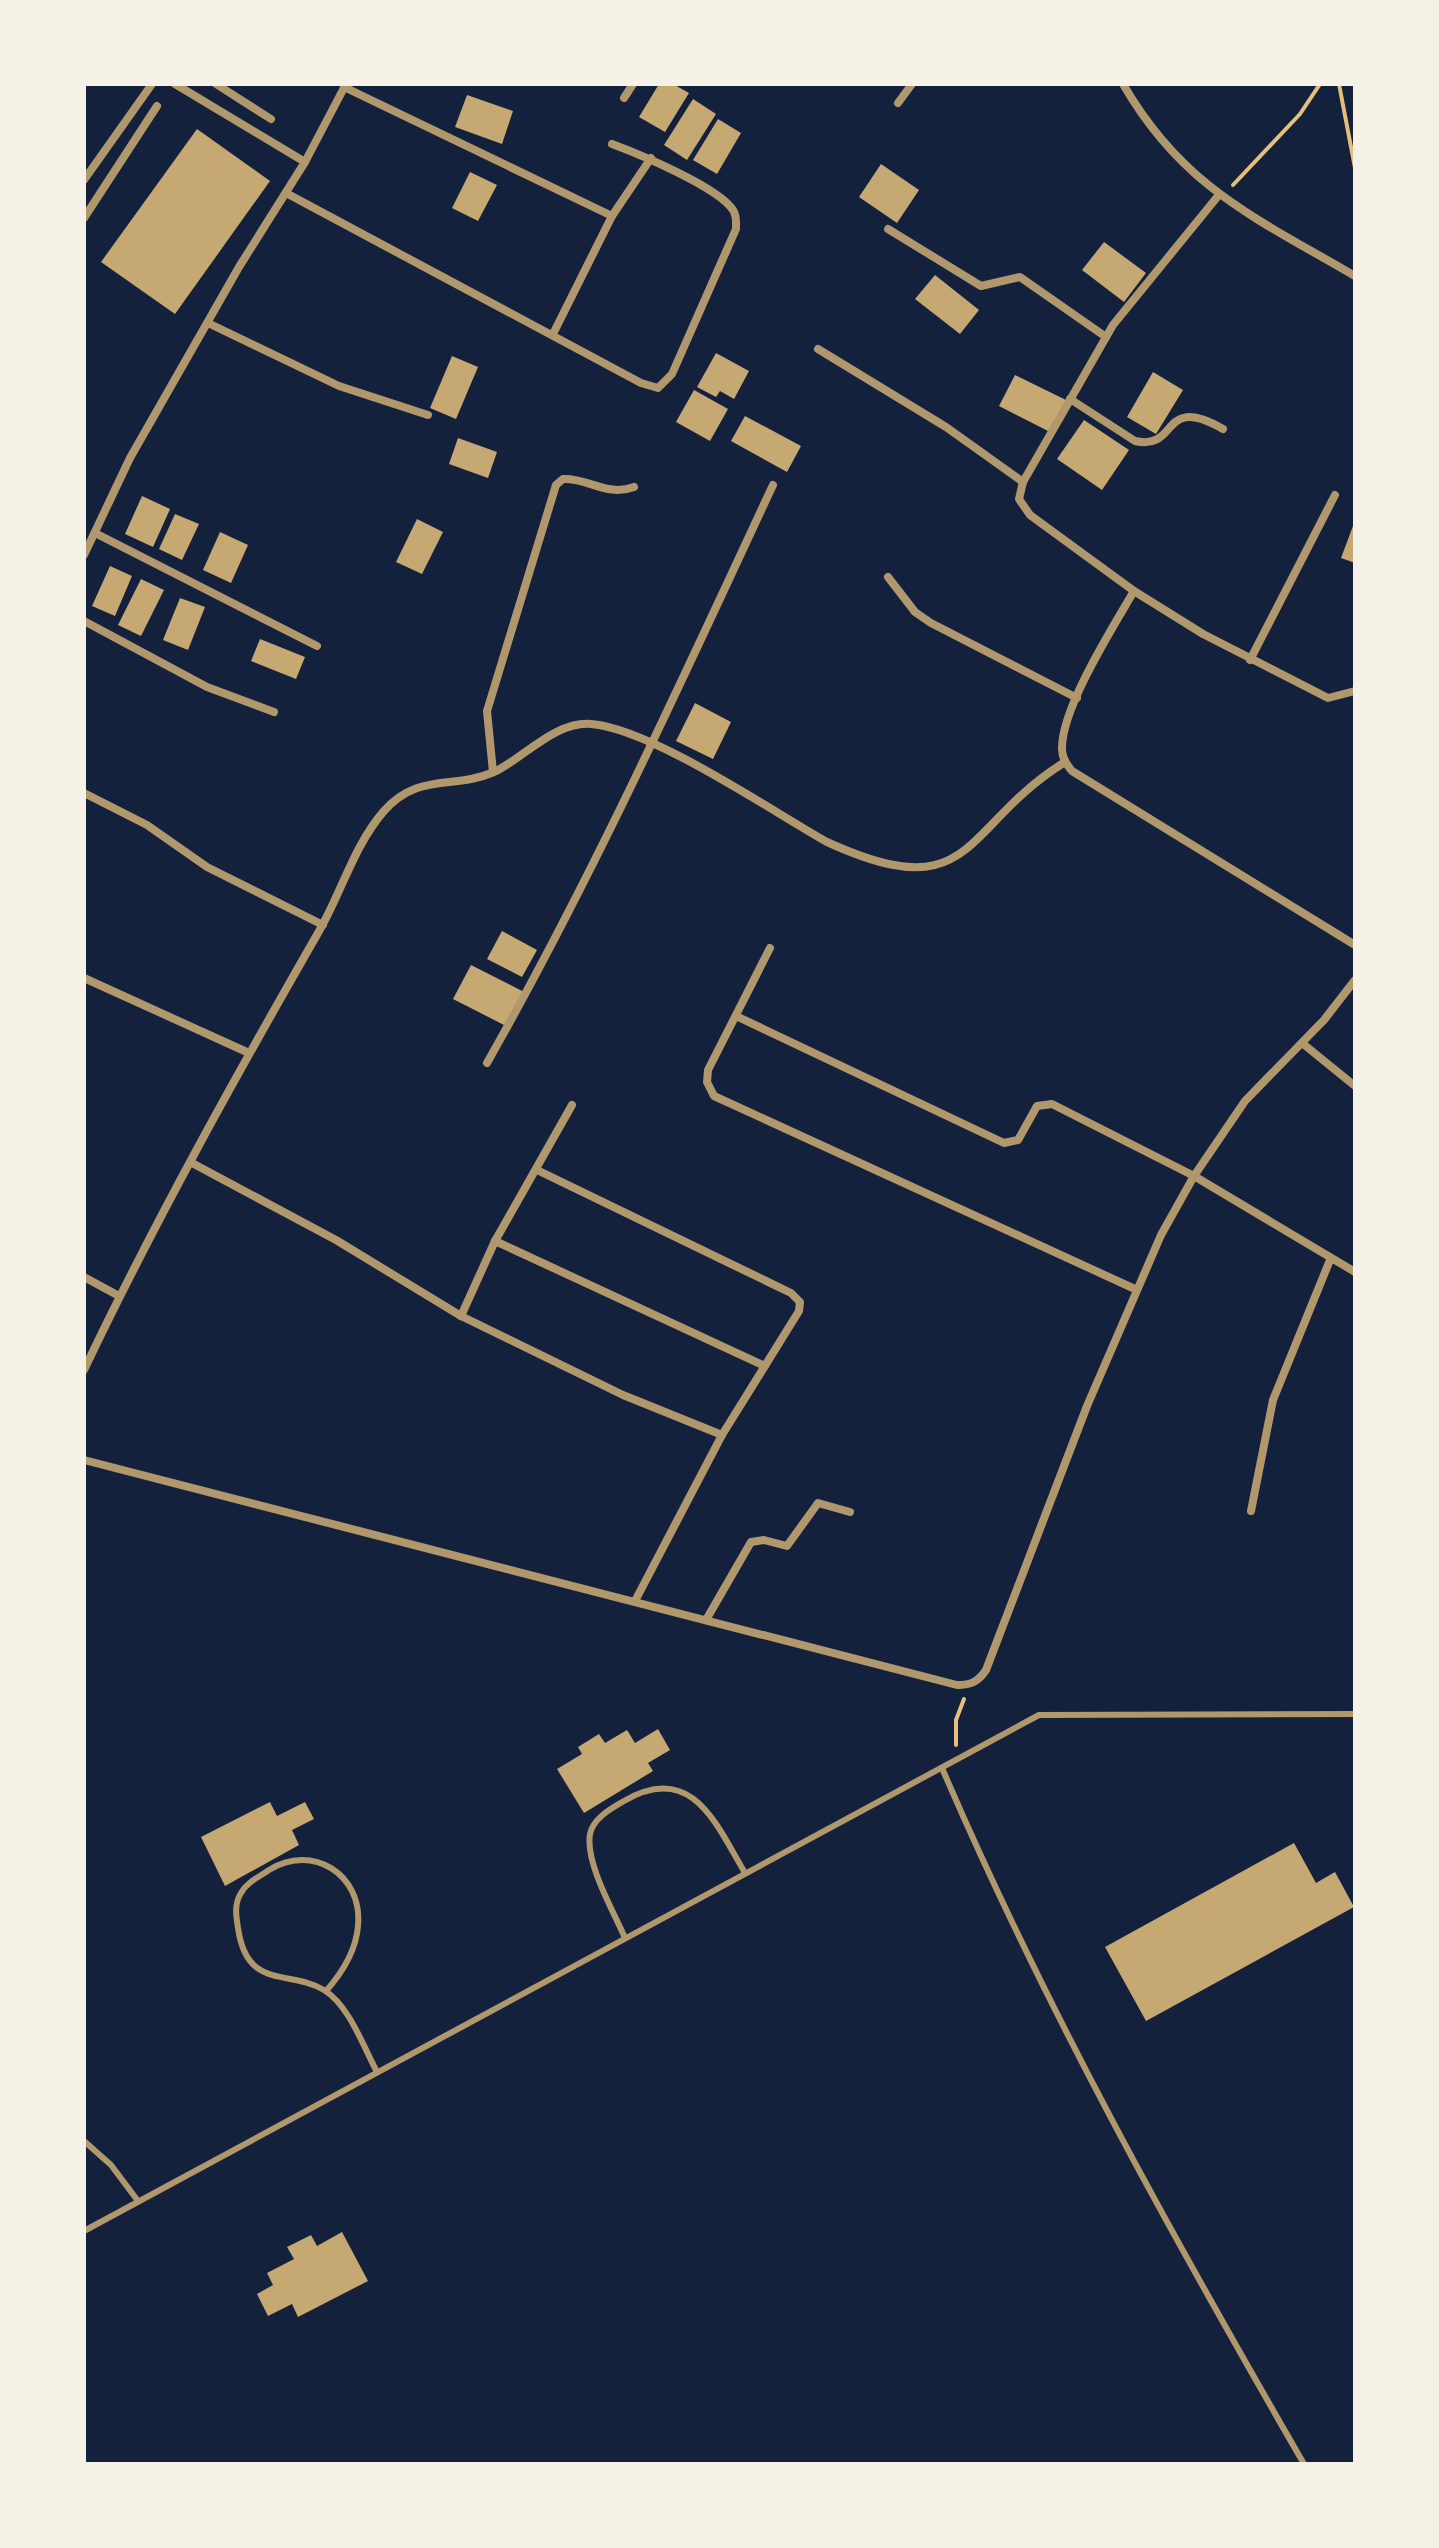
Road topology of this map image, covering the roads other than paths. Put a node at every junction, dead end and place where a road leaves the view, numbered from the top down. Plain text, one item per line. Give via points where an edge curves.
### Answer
1 (152, 84) edge
2 (175, 84) edge
3 (216, 84) edge
4 (633, 84) edge
5 (912, 84) edge
6 (1123, 84) edge
7 (345, 85) edge
8 (624, 98) dead end
9 (898, 103) dead end
10 (157, 106) dead end
11 (271, 119) dead end
12 (612, 144) dead end
13 (651, 158) junction
14 (305, 162) junction
15 (84, 180) edge
16 (286, 193) junction
17 (1218, 196) junction
18 (612, 216) junction
19 (84, 218) edge
20 (888, 229) dead end
21 (1355, 276) edge
22 (208, 323) junction
23 (553, 334) junction
24 (1106, 337) junction
25 (818, 349) dead end
26 (1070, 399) junction
27 (428, 415) dead end
28 (1223, 429) dead end
29 (1023, 482) junction
30 (773, 485) dead end
31 (634, 487) dead end
32 (1335, 495) dead end
33 (95, 533) junction
34 (84, 555) edge
35 (888, 577) dead end
36 (1134, 591) junction
37 (84, 621) edge
38 (317, 646) dead end
39 (1250, 660) junction
40 (1355, 691) edge
41 (1077, 698) junction
42 (274, 712) dead end
43 (653, 743) junction
44 (1065, 762) junction
45 (493, 772) junction
46 (84, 793) edge
47 (323, 925) junction
48 (1355, 945) edge
49 (770, 948) dead end
50 (84, 978) edge
51 (1355, 980) edge
52 (736, 1016) junction
53 (1302, 1043) junction
54 (249, 1053) junction
55 (487, 1063) dead end
56 (1355, 1086) edge
57 (572, 1105) dead end
58 (192, 1163) junction
59 (537, 1170) junction
60 (1194, 1176) junction
61 (495, 1241) junction
62 (1330, 1260) junction
63 (1355, 1272) edge
64 (84, 1277) edge
65 (1135, 1289) junction
66 (119, 1296) junction
67 (461, 1316) junction
68 (765, 1366) junction
69 (84, 1370) edge
70 (722, 1435) junction
71 (84, 1460) edge
72 (1251, 1511) dead end
73 (850, 1512) dead end
74 (635, 1601) junction
75 (706, 1620) junction
76 (1355, 1714) edge
77 (942, 1768) junction
78 (745, 1873) junction
79 (625, 1938) junction
80 (326, 1991) junction
81 (377, 2072) junction
82 (84, 2141) edge
83 (138, 2201) junction
84 (84, 2231) edge
85 (1304, 2464) edge

1 - 15 street
2 - 14 street
3 - 11 street
4 - 8 street
5 - 9 street
6 - 17 street via 1170,153
7 - 14 street
7 - 18 street
10 - 19 street
12 - 13 street
13 - 18 street
13 - 23 street via 726,203 736,218 736,229 672,374 658,388 649,387
14 - 16 street
16 - 22 street
16 - 23 street
17 - 21 street
17 - 24 street
18 - 23 street
20 - 24 street via 981,286 1020,277
22 - 27 street via 339,386
22 - 33 street via 123,469
24 - 26 street
25 - 29 street via 946,427
26 - 28 street via 1144,443 1191,414
26 - 29 street
29 - 36 street via 1019,499 1030,515
30 - 43 street
31 - 45 street via 612,492 572,479 556,485 487,711
32 - 39 street
33 - 34 street
33 - 38 street
35 - 41 street via 915,612 931,623
36 - 39 street
36 - 41 street
37 - 42 street via 207,687
39 - 40 street via 1328,698
41 - 44 street via 1063,736
43 - 44 street via 827,842 857,856 908,868 963,855 1023,791
43 - 45 street via 578,724
43 - 55 street via 544,962
44 - 48 street
45 - 47 street via 425,784 395,800 369,832
46 - 47 street via 147,825 207,867
47 - 54 street
49 - 52 street
50 - 54 street
51 - 53 street
52 - 60 street via 1004,1143 1018,1140 1037,1106 1044,1103
52 - 65 street via 708,1070 709,1088 723,1101
53 - 56 street
53 - 60 street via 1245,1101
54 - 58 street
57 - 59 street
58 - 66 street
58 - 67 street via 336,1240
59 - 61 street
59 - 68 street via 796,1297 799,1311
60 - 62 street
60 - 65 street
61 - 67 street
61 - 68 street
62 - 63 street
62 - 72 street via 1273,1400
64 - 66 street
65 - 75 street via 980,1680 969,1685
66 - 69 street
67 - 70 street via 623,1395
68 - 70 street
70 - 74 street
71 - 74 street
73 - 75 street via 818,1503 787,1546 751,1542
74 - 75 street
76 - 77 lane via 1039,1715
77 - 78 lane
77 - 85 lane via 1000,1903 1154,2203
78 - 79 lane
78 - 79 lane via 696,1799 668,1787 626,1800 595,1822 590,1833 593,1860
79 - 81 lane
80 - 80 lane via 266,1972 240,1945 237,1900 249,1883 283,1861 326,1863 346,1881 353,1896 358,1928 338,1977
80 - 81 lane
81 - 83 lane
82 - 83 lane via 111,2165
83 - 84 lane

